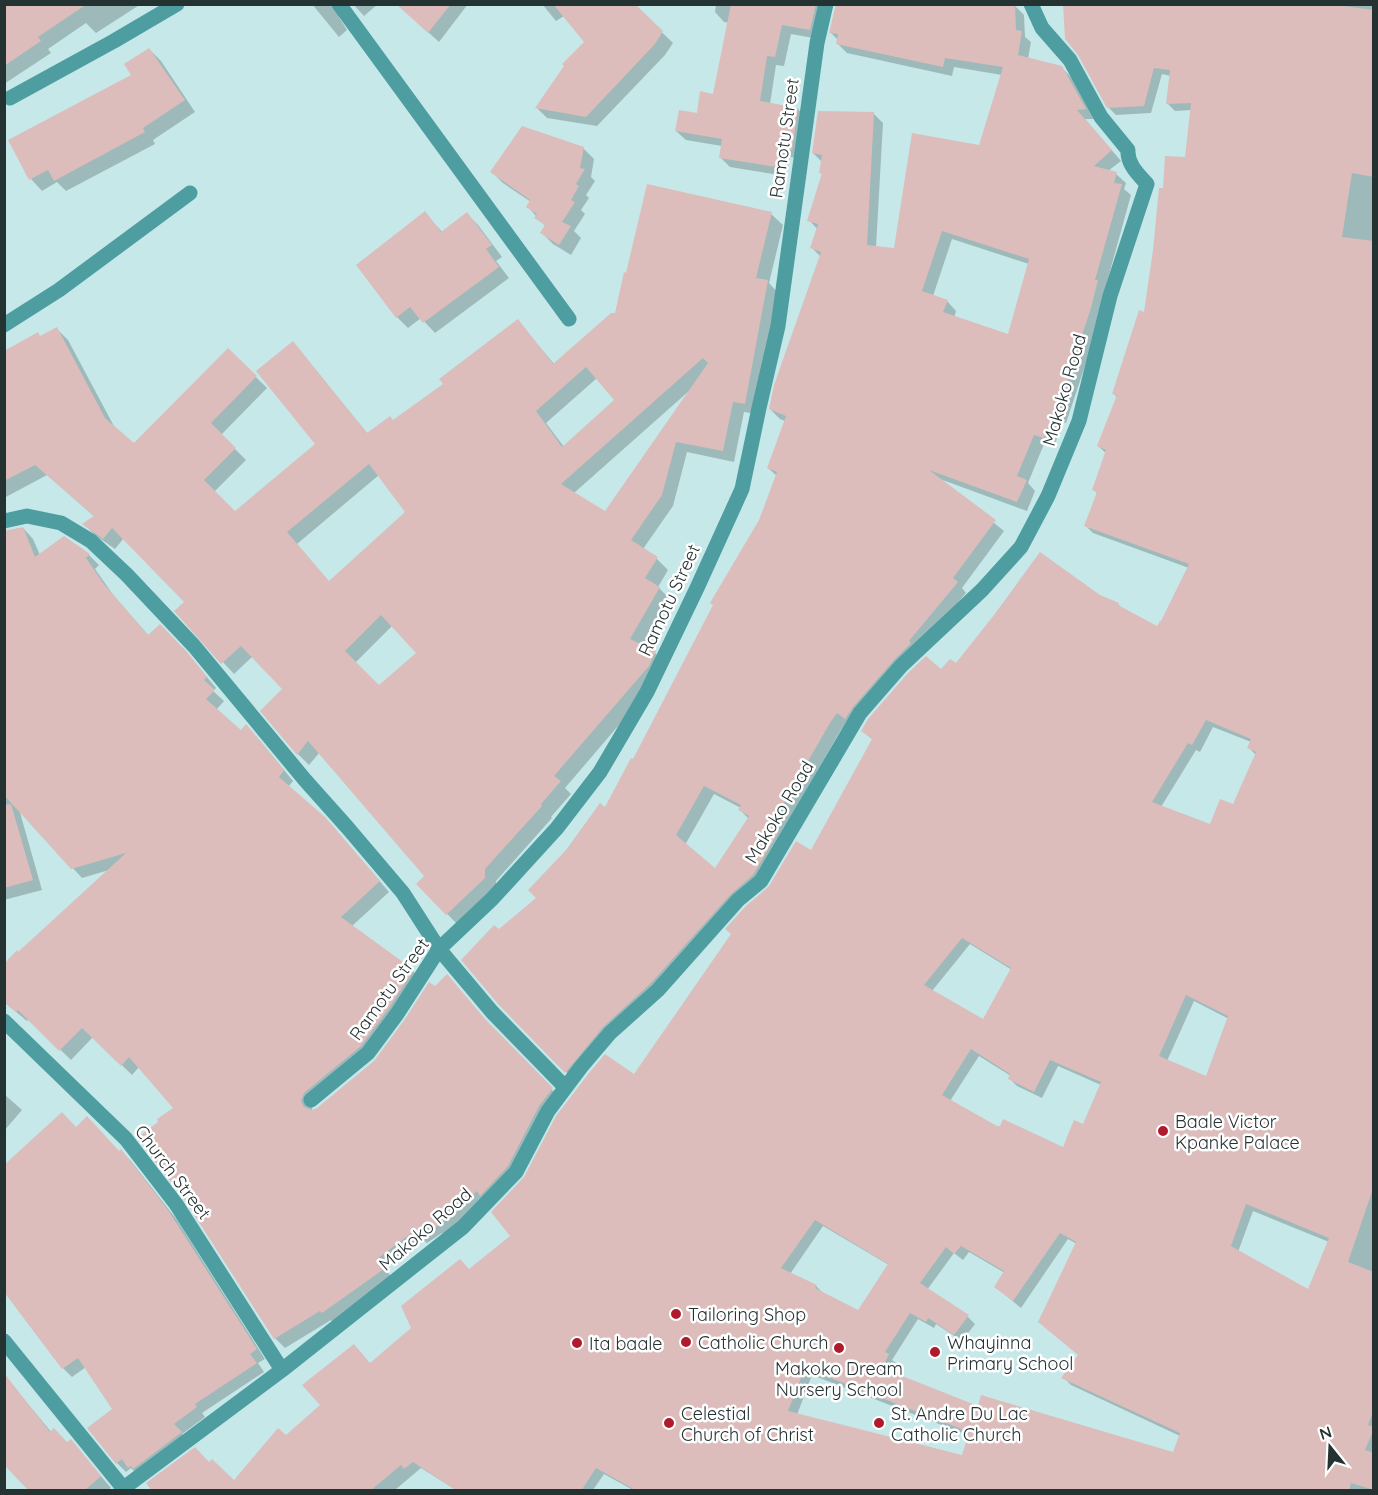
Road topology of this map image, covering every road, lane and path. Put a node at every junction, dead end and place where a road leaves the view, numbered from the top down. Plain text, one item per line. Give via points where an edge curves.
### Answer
1 (177, 4) edge
2 (339, 4) edge
3 (826, 4) edge
4 (1031, 4) edge
5 (9, 98) dead end
6 (190, 193) dead end
7 (569, 319) dead end
8 (4, 325) edge
9 (4, 521) edge
10 (439, 949) junction
11 (4, 1021) edge
12 (565, 1087) junction
13 (311, 1100) dead end
14 (4, 1341) edge
15 (282, 1370) junction
16 (123, 1490) edge

1 - 5 street
2 - 7 street
3 - 10 street, Ramotu Street via 817,43 778,326 742,489 647,692 600,772 557,828 492,900
4 - 12 street, Makoko Road via 1042,28 1070,60 1088,97 1128,150 1134,170 1147,184 1110,296 1079,421 1065,457 1022,546 982,590 901,666 860,713 761,881 738,900 658,990 610,1033
6 - 8 street via 59,290
9 - 10 street via 27,516 61,523 91,541 127,575 194,646 368,852 402,893
10 - 12 street via 492,1012
10 - 13 street, Ramotu Street via 368,1053
11 - 15 street, Church Street via 126,1139 176,1204
12 - 15 street, Makoko Road via 516,1172 463,1227
14 - 16 street
15 - 16 street, Makoko Road

